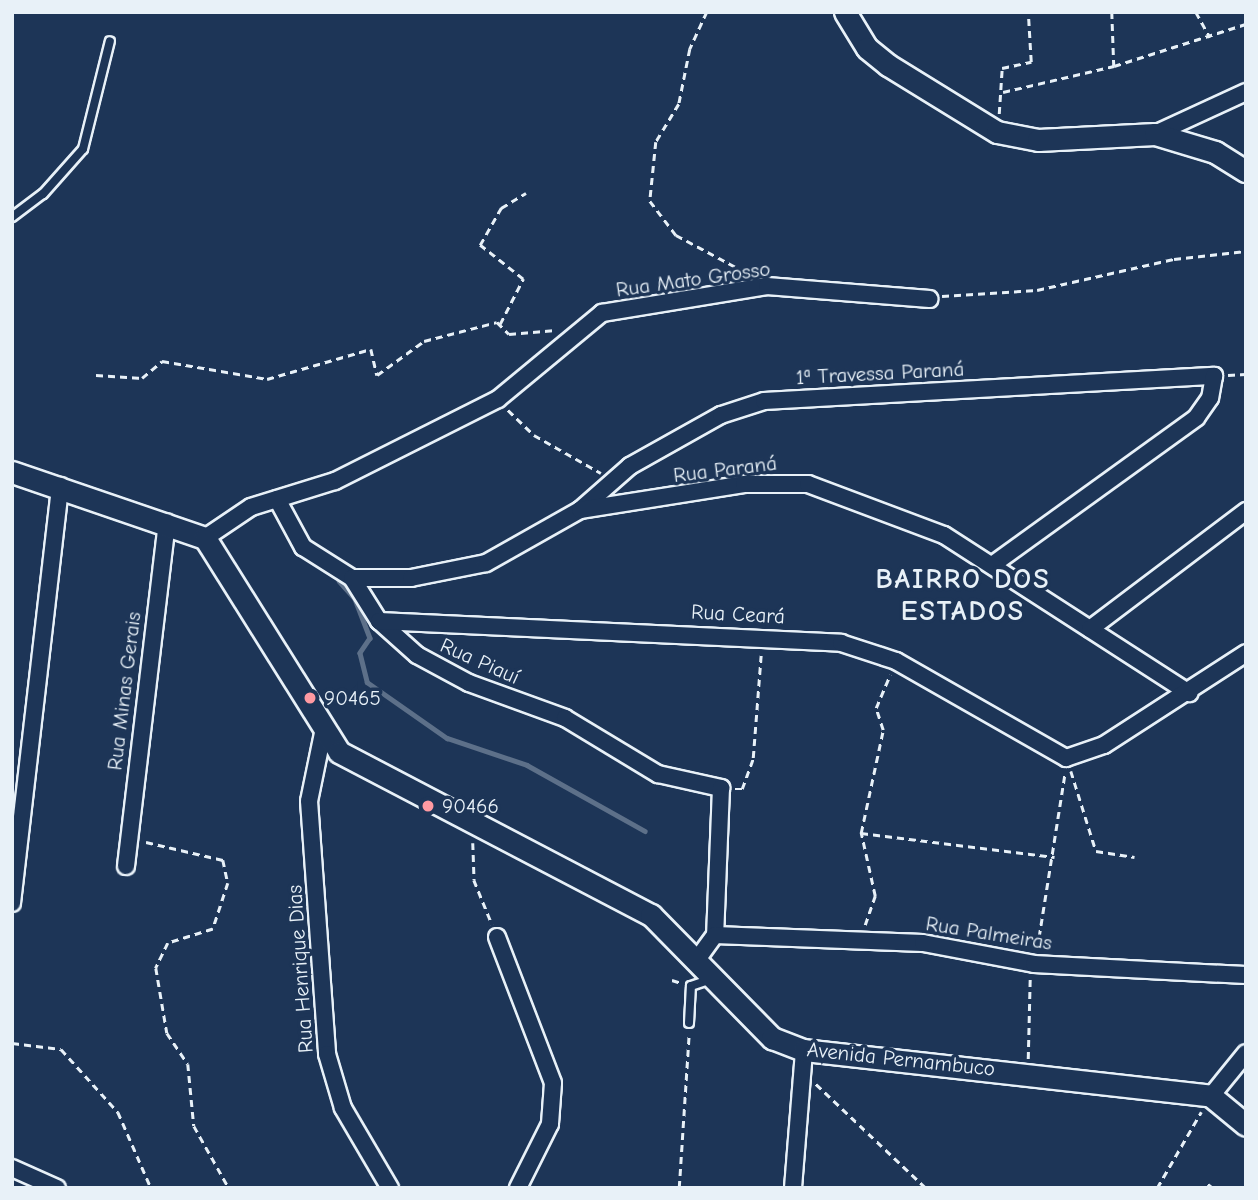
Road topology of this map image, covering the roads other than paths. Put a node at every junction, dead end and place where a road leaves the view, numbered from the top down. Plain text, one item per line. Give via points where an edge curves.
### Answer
1 (845, 12) edge
2 (110, 41) dead end
3 (1246, 92) edge
4 (1155, 134) junction
5 (1246, 171) edge
6 (12, 217) edge
7 (929, 299) road end
8 (12, 472) edge
9 (60, 486) junction
10 (277, 499) junction
11 (580, 510) junction
12 (1246, 510) edge
13 (167, 522) junction
14 (205, 538) junction
15 (995, 563) junction
16 (352, 578) junction
17 (379, 621) junction
18 (1090, 629) junction
19 (1246, 653) edge
20 (1189, 693) junction
21 (323, 733) junction
22 (126, 866) dead end
23 (12, 903) edge
24 (715, 935) junction
25 (497, 937) road end
26 (696, 961) junction
27 (1246, 975) edge
28 (710, 979) junction
29 (689, 1023) road end
30 (1246, 1053) edge
31 (803, 1060) junction
32 (1211, 1096) junction
33 (1246, 1125) edge
34 (12, 1168) edge
35 (57, 1188) edge
36 (390, 1188) edge
37 (518, 1188) edge
38 (793, 1188) edge

1 - 4 street via 867,48 888,65 997,132 1048,140
2 - 6 lane via 83,149 66,173
3 - 4 street
4 - 5 street via 1197,144
7 - 10 street, Rua Mato Grosso via 767,286 617,309 576,329 498,399 359,470
8 - 9 street
9 - 13 street
9 - 23 street
10 - 14 street, Rua Mato Grosso via 251,507
10 - 16 street, Rua Piauí via 303,547
11 - 15 street, Rua Paraná via 744,484 808,484 933,530
11 - 15 street, 1ª Travessa Paraná via 609,479 721,415 764,401 1214,376 1210,398 1196,418
11 - 16 street, Rua Paraná via 486,562 411,578
12 - 18 street
13 - 14 street
13 - 22 street, Rua Minas Gerais
14 - 21 street, Avenida Pernambuco
15 - 18 street, Rua Paraná
16 - 17 street, Rua Piauí
17 - 20 street, Rua Ceará via 763,635 841,643 896,661 1066,758 1089,753
17 - 24 street, Rua Piauí via 417,655 469,683 565,718 658,775 721,788
18 - 20 street, Rua Paraná
19 - 20 street
21 - 26 street, Avenida Pernambuco via 362,768 629,901
21 - 36 street, Rua Henrique Dias via 309,801 327,1054 343,1108
24 - 26 street
24 - 27 street, Rua Palmeiras via 956,947 1034,964
25 - 37 street via 553,1083 550,1124
26 - 28 street, Avenida Pernambuco
28 - 29 lane via 691,986
28 - 31 street, Avenida Pernambuco via 754,1025
30 - 32 street
31 - 32 street, Avenida Pernambuco via 1027,1073
31 - 38 street
32 - 33 street
34 - 35 street

